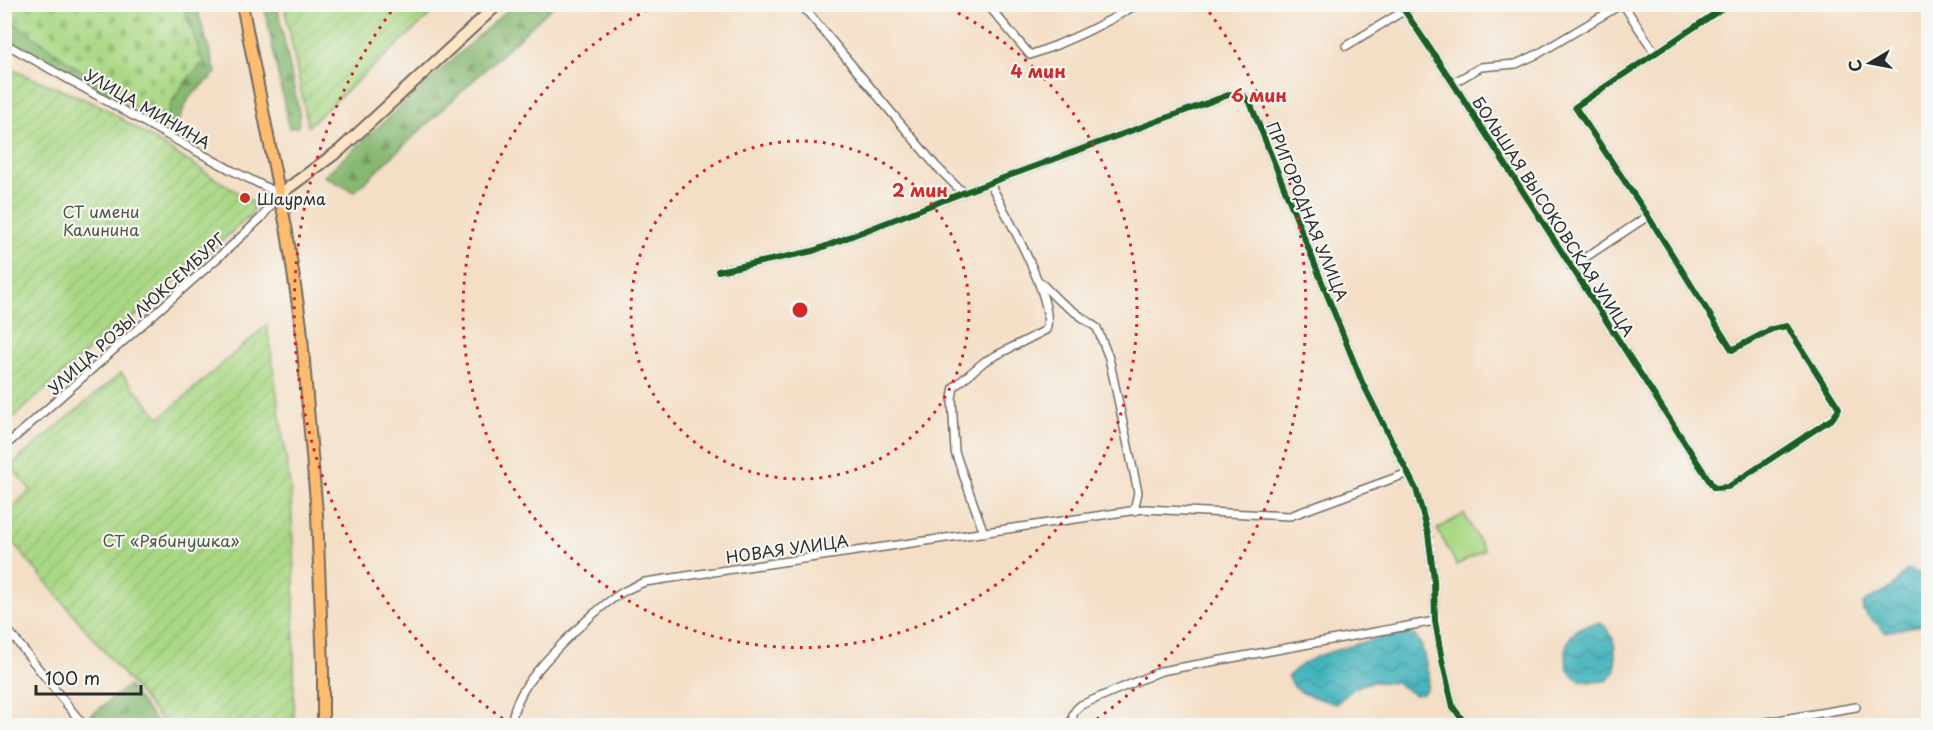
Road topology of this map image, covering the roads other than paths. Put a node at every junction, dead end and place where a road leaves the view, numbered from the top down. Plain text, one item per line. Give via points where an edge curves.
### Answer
1 (242, 4) edge
2 (498, 4) edge
3 (801, 4) edge
4 (987, 4) edge
5 (1138, 4) edge
6 (1415, 4) edge
7 (1623, 4) edge
8 (1729, 4) edge
9 (1402, 8) edge
10 (4, 43) edge
11 (1346, 46) dead end
12 (1654, 53) junction
13 (1453, 83) junction
14 (990, 183) junction
15 (965, 192) junction
16 (280, 194) junction
17 (1648, 216) junction
18 (1571, 267) junction
19 (718, 272) dead end
20 (1037, 279) junction
21 (4, 447) edge
22 (1408, 473) junction
23 (1134, 511) junction
24 (984, 532) junction
25 (1435, 621) junction
26 (4, 625) edge
27 (1856, 708) dead end
28 (84, 726) edge
29 (323, 726) edge
30 (511, 726) edge
31 (1074, 726) edge
32 (1467, 726) edge
33 (1742, 726) edge

1 - 16 main road
2 - 16 street via 340,150
3 - 15 street via 936,166
4 - 5 street via 1030,55 1106,24
6 - 9 street
7 - 12 street
7 - 13 street via 1538,54 1516,64 1480,67
8 - 12 street
9 - 11 street
9 - 13 street, БОЛЬШАЯ ВЫСОКОВСКАЯ УЛИЦА
10 - 16 street, УЛИЦА МИНИНА via 174,140
12 - 17 street via 1575,107
13 - 18 street, БОЛЬШАЯ ВЫСОКОВСКАЯ УЛИЦА
14 - 15 street, ПРИГОРОДНАЯ УЛИЦА
14 - 20 street
14 - 22 street, ПРИГОРОДНАЯ УЛИЦА via 1231,94 1244,96 1251,105 1362,382
15 - 19 street, ПРИГОРОДНАЯ УЛИЦА via 813,251
16 - 21 street, УЛИЦА РОЗЫ ЛЮКСЕМБУРГ via 229,248
16 - 29 main road via 301,326 314,474
17 - 18 street
17 - 18 street, БОЛЬШАЯ ВЫСОКОВСКАЯ УЛИЦА via 1732,350 1772,329 1787,326 1839,408 1833,418 1728,487 1714,488
20 - 23 street via 1097,328 1109,358 1137,492
20 - 24 street via 1048,322 1046,330 985,361 954,387 955,452
22 - 23 street, НОВАЯ УЛИЦА via 1290,516
22 - 25 street, ПРИГОРОДНАЯ УЛИЦА via 1428,533
23 - 24 street, НОВАЯ УЛИЦА
24 - 30 street, НОВАЯ УЛИЦА via 645,582 607,603 553,655 525,688 512,713
25 - 31 street via 1161,671 1081,705 1072,718
25 - 32 street, ПРИГОРОДНАЯ УЛИЦА via 1453,707
26 - 28 street
27 - 33 street

